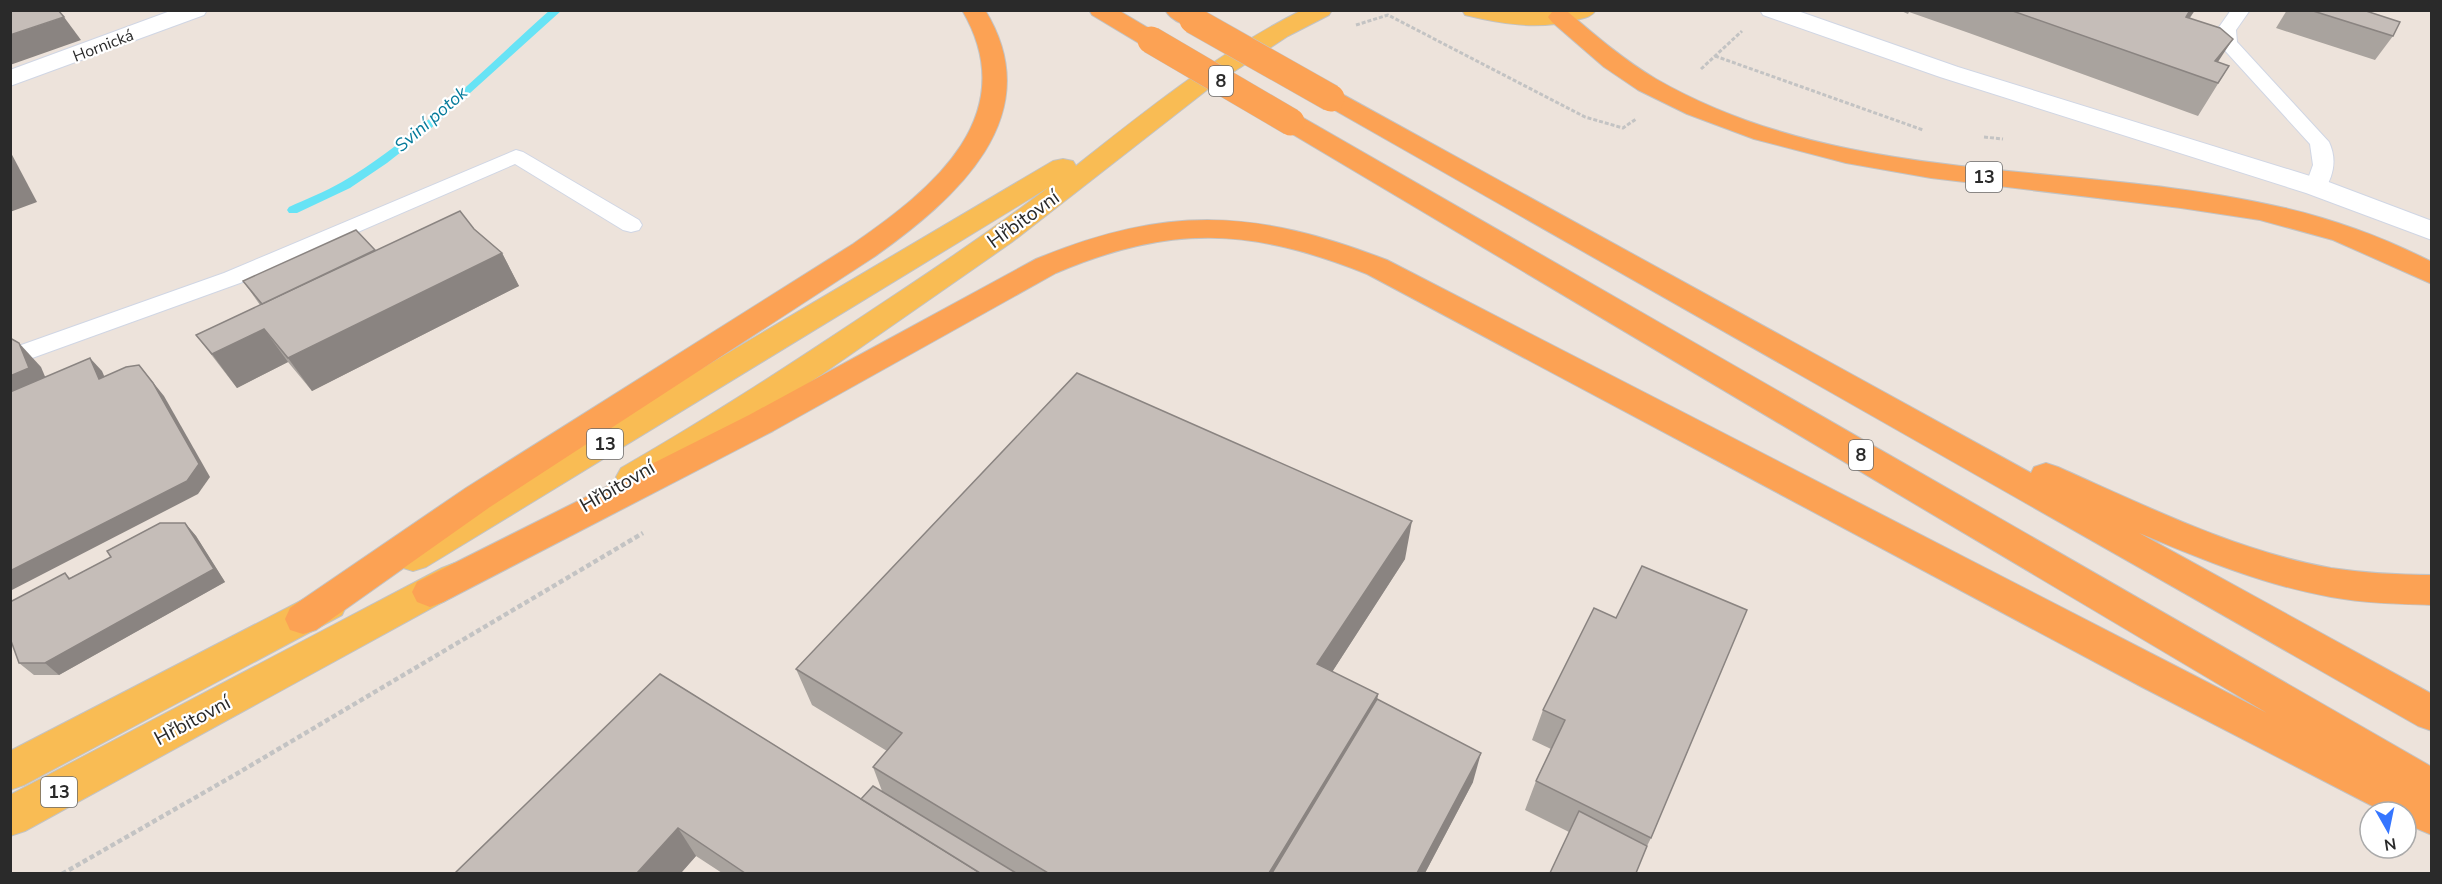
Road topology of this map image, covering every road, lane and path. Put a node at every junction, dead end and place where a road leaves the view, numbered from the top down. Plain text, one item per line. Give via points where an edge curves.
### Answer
1 (196, 10) edge
2 (973, 10) edge
3 (1100, 10) edge
4 (1321, 10) edge
5 (1473, 10) edge
6 (1771, 10) edge
7 (2241, 10) edge
8 (1572, 14) edge
9 (1184, 15) edge
10 (1715, 56) dead end
11 (10, 79) edge
12 (1186, 94) junction
13 (1926, 131) dead end
14 (2316, 188) junction
15 (631, 225) dead end
16 (2432, 231) edge
17 (2432, 274) edge
18 (10, 358) edge
19 (1833, 379) junction
20 (2432, 590) edge
21 (430, 592) junction
22 (303, 619) junction
23 (2432, 714) edge
24 (10, 772) edge
25 (238, 773) dead end
26 (2432, 789) edge
27 (2432, 816) edge
28 (10, 817) edge
29 (62, 873) edge

1 - 11 street, Hornická
2 - 22 highway, 13 via 993,47 993,107 982,134 933,195 891,231 817,281 475,500
3 - 26 highway, 8, bridge
4 - 12 main road, Hřbitovní / 13 via 1235,58
5 - 8 main road, 13 via 1511,18
6 - 14 street via 1948,72
7 - 14 lane via 2225,30 2228,44 2319,142 2325,164
8 - 17 highway, 13 via 1604,56 1634,76 1730,122 1794,143 1920,169 2165,197 2267,214 2356,239
9 - 19 highway, 8, bridge
10 - 13 path
12 - 21 main road, Hřbitovní / 13 via 1019,224 796,376 641,473
12 - 22 main road, Hřbitovní / 13 via 588,454
14 - 16 street
15 - 18 lane via 516,156 232,278
19 - 20 highway via 2203,545 2309,577
19 - 23 highway, 8
21 - 27 highway via 761,423 1077,251 1150,232 1215,228 1256,231 1310,241 1377,267
21 - 28 main road, Hřbitovní / 13
22 - 24 main road, Hřbitovní / 13
25 - 29 path

